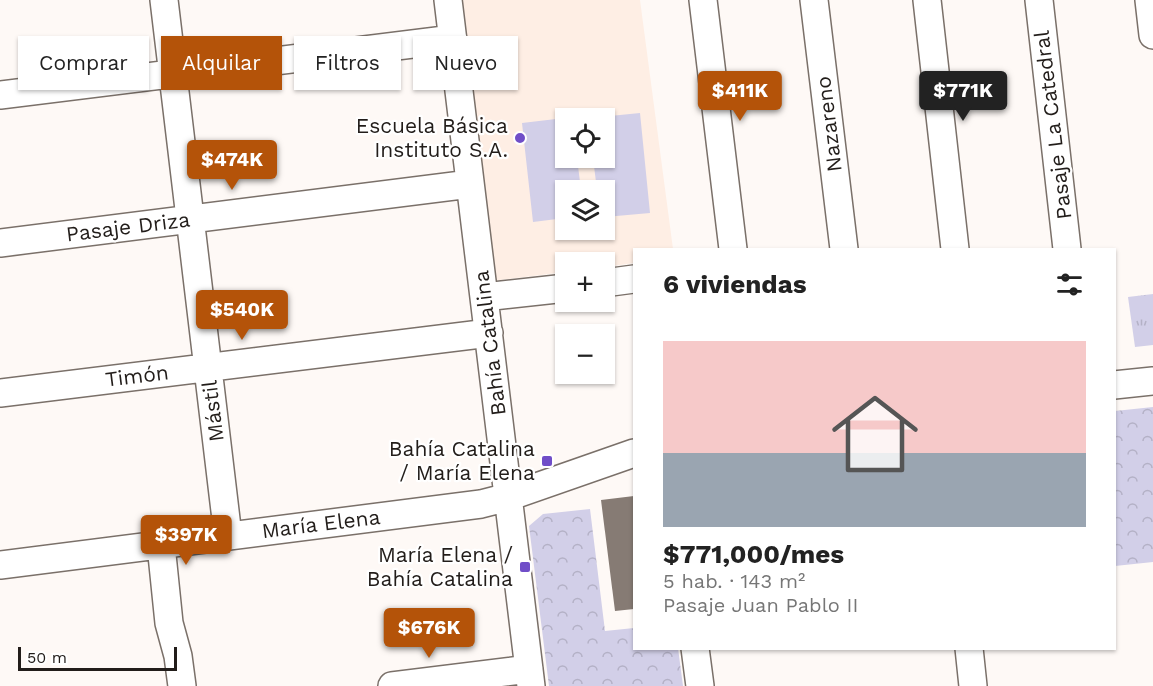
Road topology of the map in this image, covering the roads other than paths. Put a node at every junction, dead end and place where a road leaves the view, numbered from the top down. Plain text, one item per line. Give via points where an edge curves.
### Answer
1 (164, 0) edge
2 (448, 0) edge
3 (703, 0) edge
4 (814, 0) edge
5 (927, 0) edge
6 (1039, 0) edge
7 (1149, 0) edge
8 (1153, 35) edge
9 (168, 36) edge
10 (453, 36) edge
11 (413, 44) edge
12 (282, 60) edge
13 (161, 75) edge
14 (174, 90) edge
15 (459, 90) edge
16 (0, 95) edge
17 (470, 184) junction
18 (190, 219) junction
19 (0, 243) edge
20 (733, 248) edge
21 (844, 248) edge
22 (955, 248) edge
23 (1067, 248) edge
24 (633, 279) edge
25 (615, 282) edge
26 (555, 289) edge
27 (484, 297) junction
28 (489, 333) junction
29 (208, 368) junction
30 (1153, 381) edge
31 (1116, 385) edge
32 (0, 393) edge
33 (633, 453) edge
34 (508, 497) junction
35 (228, 536) junction
36 (161, 545) junction
37 (0, 565) edge
38 (695, 650) edge
39 (969, 650) edge
40 (530, 678) edge
41 (182, 686) edge
42 (392, 686) edge
43 (700, 686) edge
44 (973, 686) edge

1 - 9 street, Mástil
2 - 10 street, Bahía Catalina
3 - 20 street
4 - 21 street, Nazareno
5 - 22 street
6 - 23 street, Pasaje La Catedral
7 - 8 street
11 - 12 street
13 - 16 street
14 - 18 street, Mástil
15 - 17 street, Bahía Catalina
17 - 18 street, Pasaje Driza
17 - 27 street, Bahía Catalina
18 - 19 street, Pasaje Driza
18 - 29 street, Mástil
24 - 25 street
26 - 27 street
27 - 28 street, Bahía Catalina
28 - 29 street, Timón
28 - 34 street, Bahía Catalina
29 - 32 street, Timón
29 - 35 street, Mástil
30 - 31 street
33 - 34 street, María Elena
34 - 35 street, María Elena via 481,504
34 - 40 street, Bahía Catalina
35 - 36 street, María Elena
36 - 37 street, María Elena
36 - 41 street via 169,623
38 - 43 street
39 - 44 street
40 - 42 street

